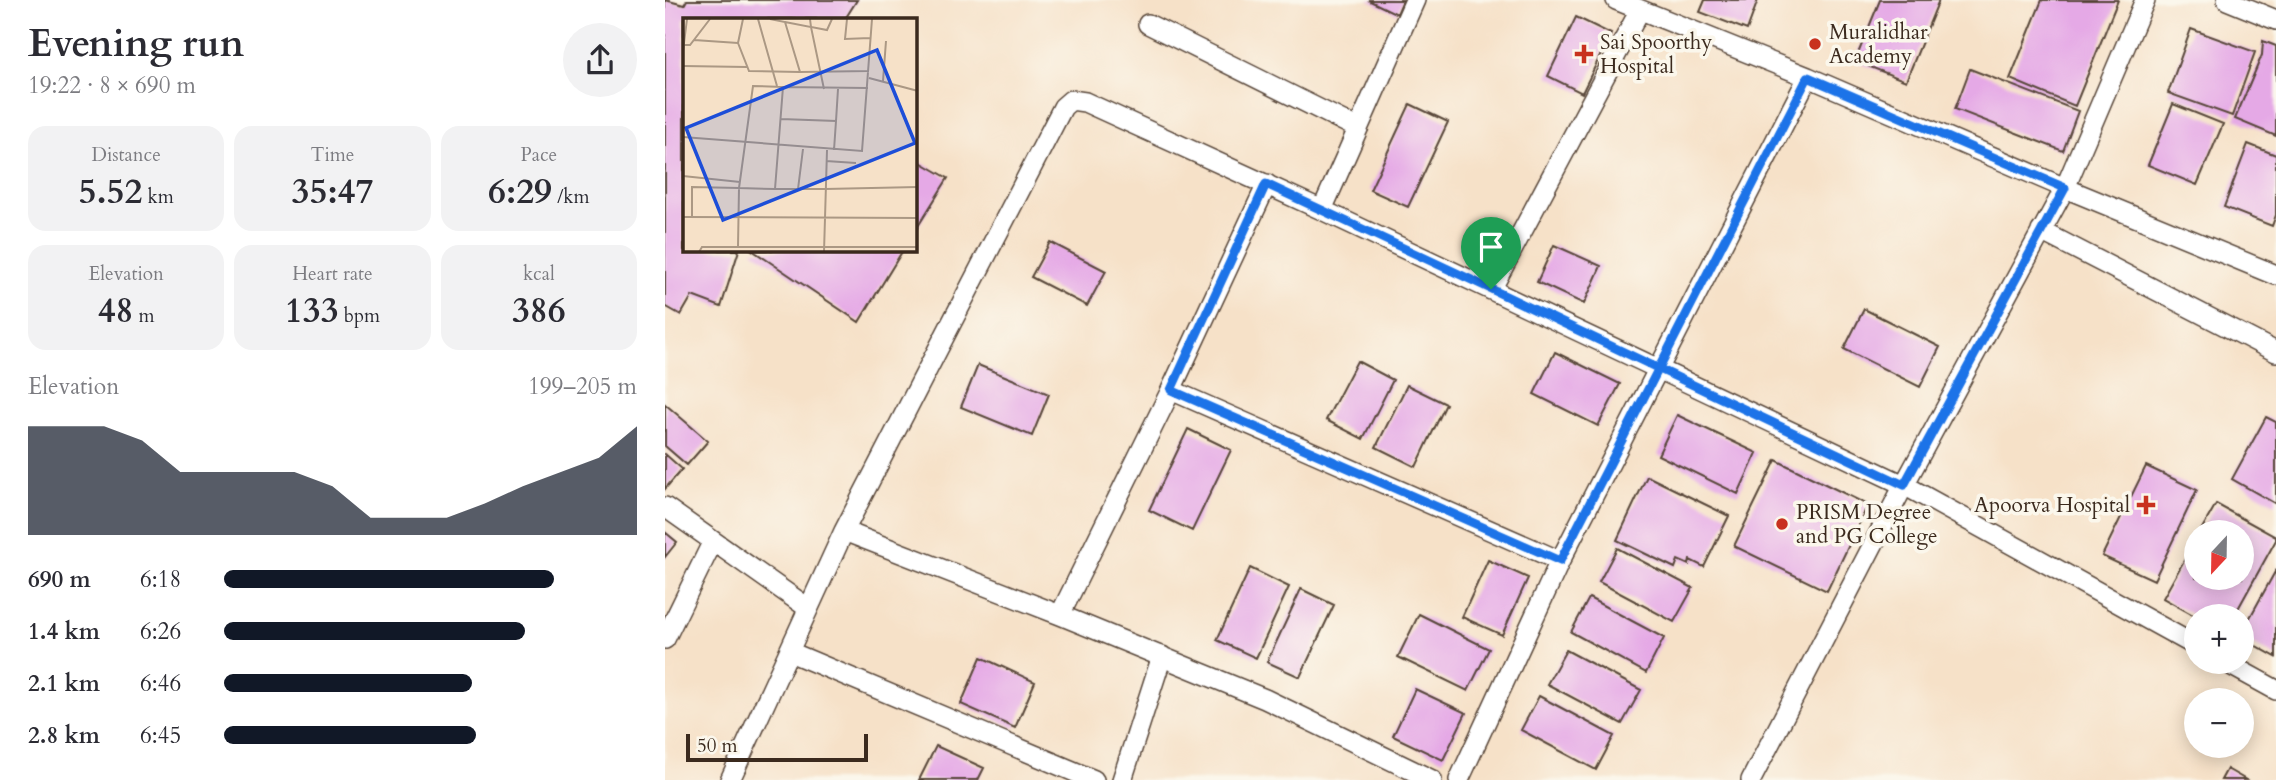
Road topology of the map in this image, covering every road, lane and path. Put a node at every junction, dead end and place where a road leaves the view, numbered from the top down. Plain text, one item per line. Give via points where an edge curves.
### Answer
1 (1415, 0) edge
2 (1616, 0) edge
3 (2145, 0) edge
4 (2227, 0) edge
5 (1640, 10) junction
6 (2276, 20) edge
7 (1147, 24) dead end
8 (1808, 77) junction
9 (1357, 128) junction
10 (1266, 184) junction
11 (2065, 188) junction
12 (1321, 209) junction
13 (2041, 231) junction
14 (2276, 275) edge
15 (1491, 289) junction
16 (2276, 352) edge
17 (1657, 368) junction
18 (1171, 390) junction
19 (1904, 485) junction
20 (665, 507) edge
21 (844, 531) junction
22 (712, 543) junction
23 (1560, 561) junction
24 (808, 608) junction
25 (1060, 615) junction
26 (665, 639) edge
27 (2184, 639) edge
28 (790, 652) junction
29 (1162, 656) junction
30 (2247, 674) edge
31 (2276, 690) edge
32 (730, 780) edge
33 (1094, 780) edge
34 (1122, 780) edge
35 (1432, 780) edge
36 (1458, 780) edge
37 (1751, 780) edge

1 - 9 street
2 - 5 street
3 - 11 street
4 - 6 street
5 - 8 street
5 - 15 street
7 - 9 street
8 - 11 street
8 - 17 street
9 - 12 street
10 - 12 street
10 - 18 street
10 - 21 street via 1085,102 1072,100 1063,107
11 - 13 street
11 - 14 street
12 - 15 street
13 - 16 street
13 - 19 street
15 - 17 street
17 - 19 street
17 - 23 street
18 - 23 street
18 - 25 street
19 - 27 street
19 - 37 street
20 - 22 street
21 - 24 street
21 - 25 street
22 - 24 street
22 - 26 street
23 - 36 street
24 - 28 street
25 - 29 street
28 - 32 street
28 - 33 street
29 - 34 street
29 - 35 street via 1265,699
30 - 31 street

